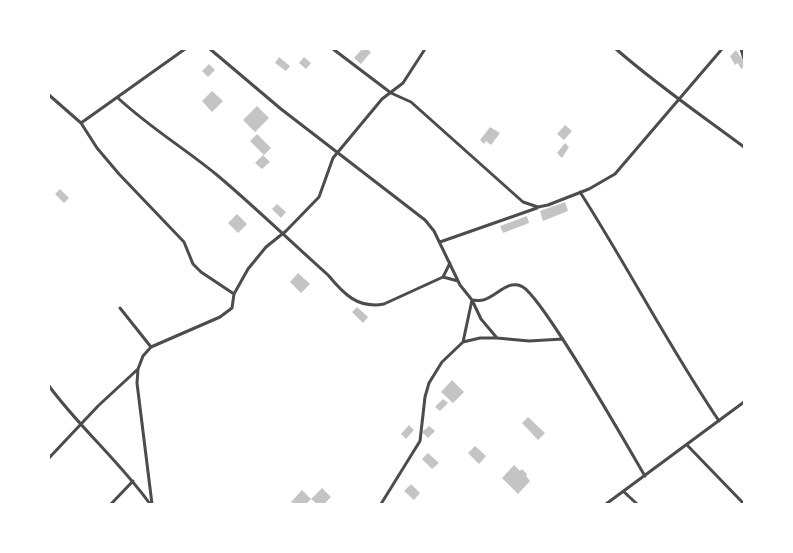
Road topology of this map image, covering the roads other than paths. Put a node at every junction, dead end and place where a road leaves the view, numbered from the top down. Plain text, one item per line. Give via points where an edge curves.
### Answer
1 (185, 49) edge
2 (210, 49) edge
3 (333, 49) edge
4 (425, 49) edge
5 (616, 49) edge
6 (722, 49) edge
7 (741, 49) edge
8 (744, 59) edge
9 (391, 93) junction
10 (49, 95) edge
11 (118, 98) junction
12 (678, 98) junction
13 (81, 123) junction
14 (744, 147) edge
15 (337, 154) junction
16 (580, 192) junction
17 (538, 207) junction
18 (281, 234) junction
19 (440, 242) junction
20 (450, 263) junction
21 (443, 277) junction
22 (458, 281) junction
23 (234, 294) junction
24 (472, 300) junction
25 (120, 308) dead end
26 (497, 338) junction
27 (562, 339) junction
28 (463, 342) junction
29 (151, 347) junction
30 (138, 369) junction
31 (49, 386) edge
32 (744, 402) edge
33 (719, 421) junction
34 (81, 424) junction
35 (687, 445) junction
36 (49, 458) edge
37 (645, 476) junction
38 (133, 480) junction
39 (624, 492) junction
40 (111, 504) edge
41 (151, 504) edge
42 (381, 504) edge
43 (606, 504) edge
44 (637, 504) edge
45 (744, 504) edge

1 - 11 street
2 - 15 street
3 - 9 street
4 - 9 street via 402,83
5 - 12 street
6 - 12 street
7 - 8 street
9 - 15 street
9 - 17 street via 411,102 523,202
10 - 13 street
11 - 13 street
11 - 18 street via 157,132 217,176
12 - 14 street
12 - 16 street via 615,174
13 - 23 street via 119,174 184,242 193,264
15 - 18 street via 319,197
15 - 19 street via 425,220
16 - 17 street
16 - 33 street
17 - 19 street
18 - 21 street via 328,275 342,292 359,303 384,304
18 - 23 street via 248,269
19 - 20 street
20 - 21 street
20 - 22 street
21 - 22 street
22 - 24 street
23 - 29 street via 232,308 228,312
24 - 26 street
24 - 27 street via 483,300 513,285 523,286 532,294
24 - 28 street
25 - 29 street
26 - 27 street via 529,341
26 - 28 street
27 - 37 street
28 - 42 street via 434,374 424,397 420,441
29 - 30 street
30 - 34 street
30 - 41 street
31 - 34 street
32 - 33 street
33 - 35 street
34 - 36 street
34 - 38 street
35 - 37 street
35 - 45 street
37 - 39 street
38 - 40 street
38 - 41 street
39 - 43 street
39 - 44 street

